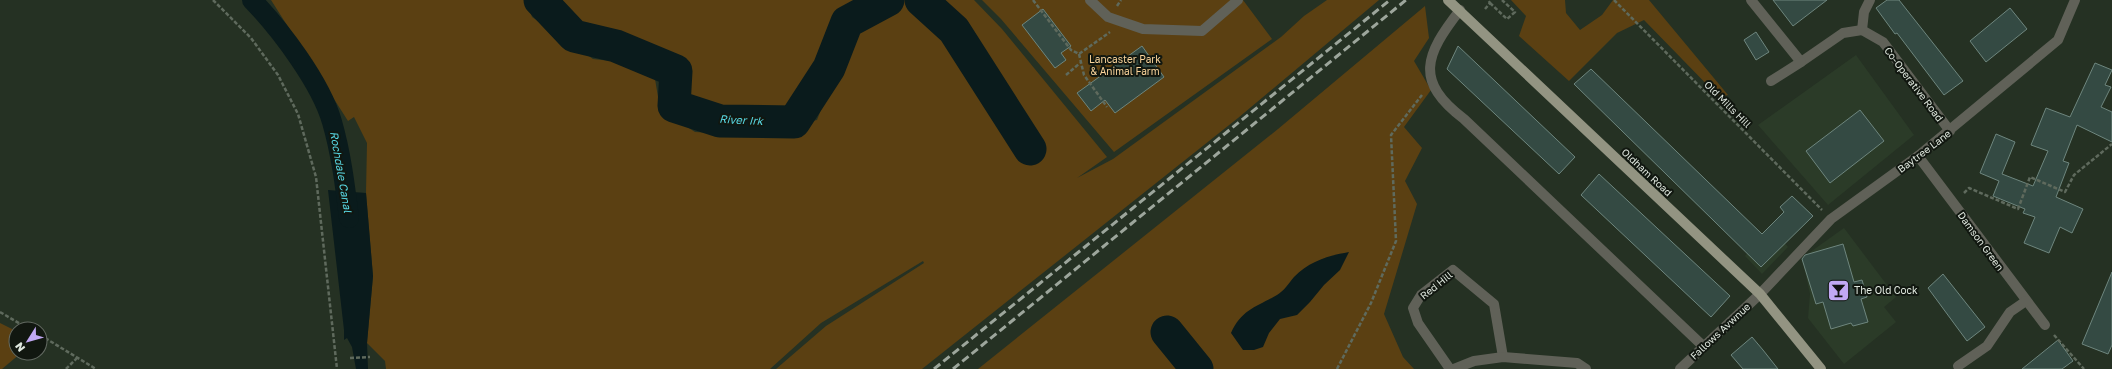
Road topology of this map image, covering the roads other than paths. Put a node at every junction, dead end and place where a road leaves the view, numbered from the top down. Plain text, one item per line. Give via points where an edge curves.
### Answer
1 (1090, 0) edge
2 (1238, 0) edge
3 (1448, 0) edge
4 (1751, 0) edge
5 (1870, 0) edge
6 (2076, 0) edge
7 (1460, 10) junction
8 (1862, 30) junction
9 (1801, 62) junction
10 (1771, 81) dead end
11 (1950, 131) junction
12 (1918, 156) junction
13 (1760, 294) junction
14 (2026, 301) junction
15 (2045, 325) road end
16 (1703, 346) junction
17 (1503, 357) junction
18 (1958, 366) dead end
19 (1450, 369) edge
20 (1454, 369) edge
21 (1586, 369) edge
22 (1680, 369) edge
23 (1821, 369) edge

1 - 2 street via 1108,17 1144,29 1202,31
3 - 7 main road, Oldham Road
4 - 9 street
5 - 8 street via 1864,12
6 - 11 street, Baytree Lane via 2058,40
7 - 13 main road, Oldham Road
7 - 16 street via 1444,30 1428,66 1431,84 1447,106 1464,119
8 - 9 street via 1843,33
8 - 11 street, Co-Operative Road via 1883,42
9 - 10 street
11 - 12 street, Baytree Lane
12 - 13 street, Baytree Lane via 1831,219
12 - 14 street, Damson Green
13 - 16 street, Fallows Avwnue
13 - 23 main road, Oldham Road
14 - 15 street, Damson Green
14 - 18 street via 2010,312 1987,346
16 - 22 street, Fallows Avwnue
17 - 19 street, Red Hill via 1494,304 1453,270 1421,296 1413,308 1418,323
17 - 20 street via 1474,361
17 - 21 street via 1577,363

